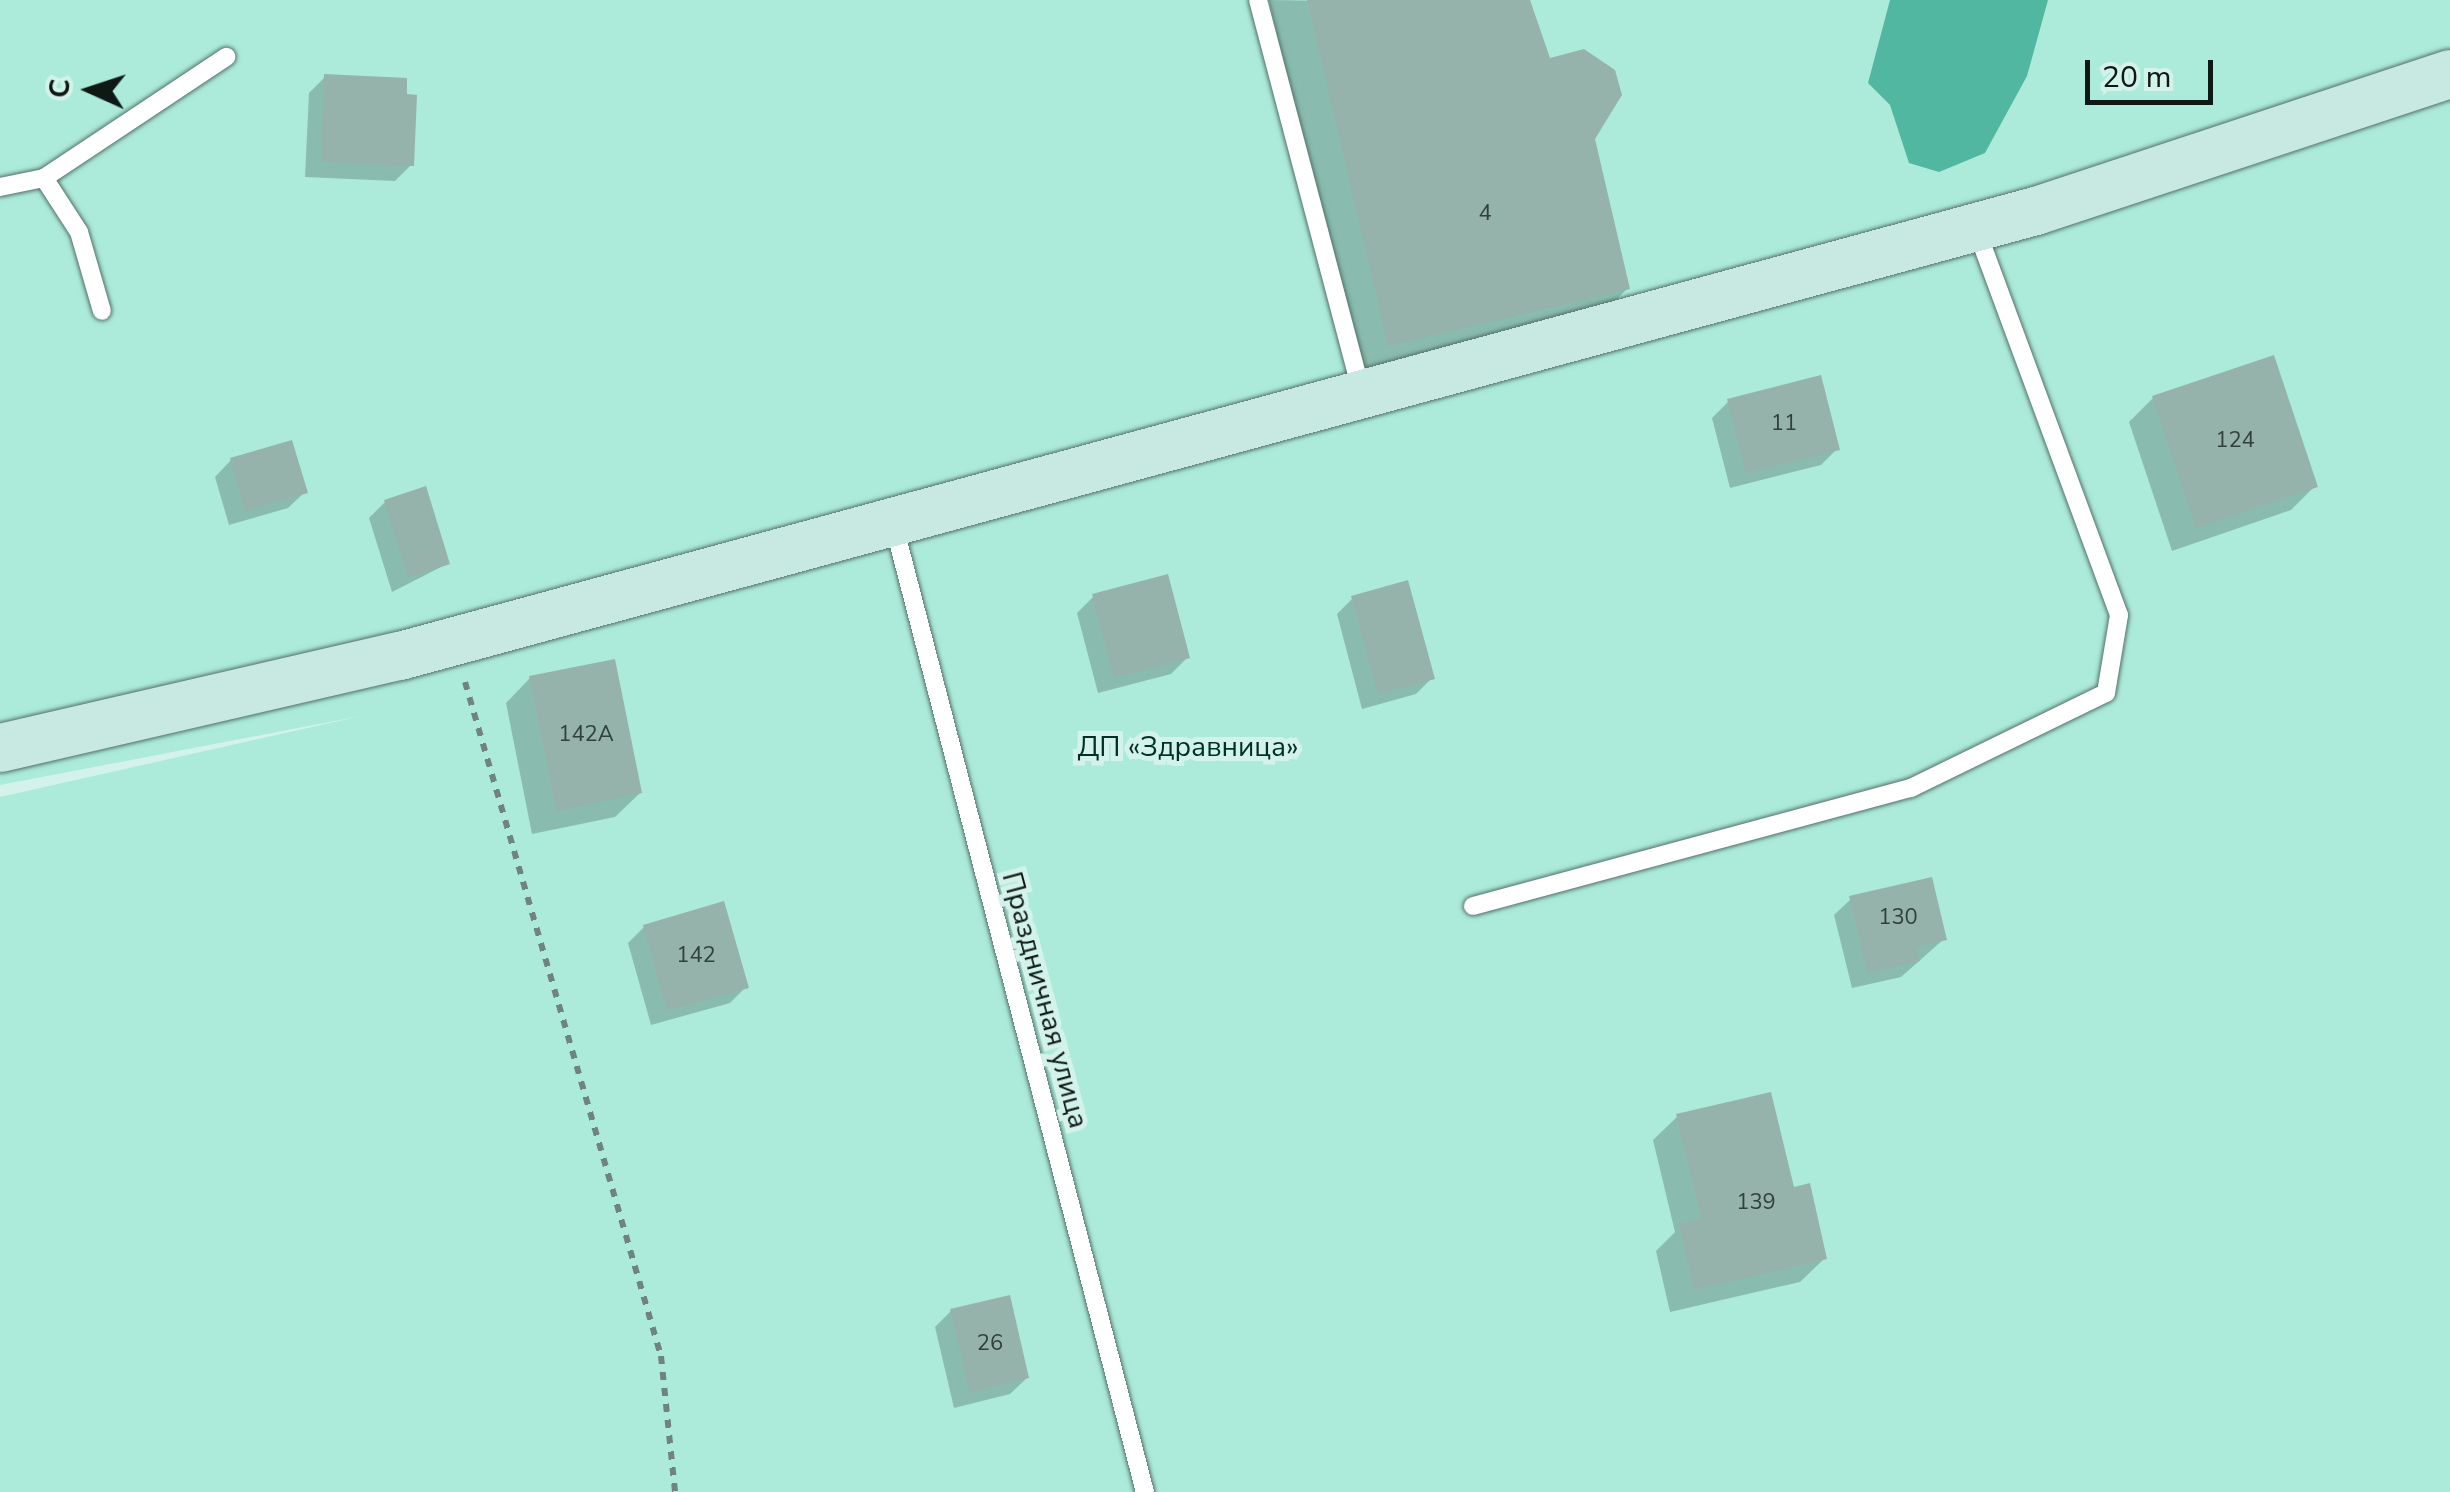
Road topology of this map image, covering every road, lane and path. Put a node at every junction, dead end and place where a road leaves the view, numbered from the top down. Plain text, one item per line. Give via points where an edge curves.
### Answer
1 (1258, 0) edge
2 (226, 57) dead end
3 (2450, 74) edge
4 (44, 178) junction
5 (0, 187) edge
6 (1976, 228) junction
7 (102, 311) dead end
8 (1362, 394) junction
9 (893, 522) junction
10 (453, 642) junction
11 (0, 748) edge
12 (1473, 906) dead end
13 (676, 1492) edge
14 (1144, 1492) edge

1 - 8 lane
2 - 4 lane
3 - 6 street
4 - 5 lane
4 - 7 lane via 78,232
6 - 8 street
6 - 12 lane via 2120,615 2120,657 2106,694 1911,788
8 - 9 street
9 - 10 street
9 - 14 lane, Праздничная улица
10 - 11 street
10 - 13 path via 661,1356

